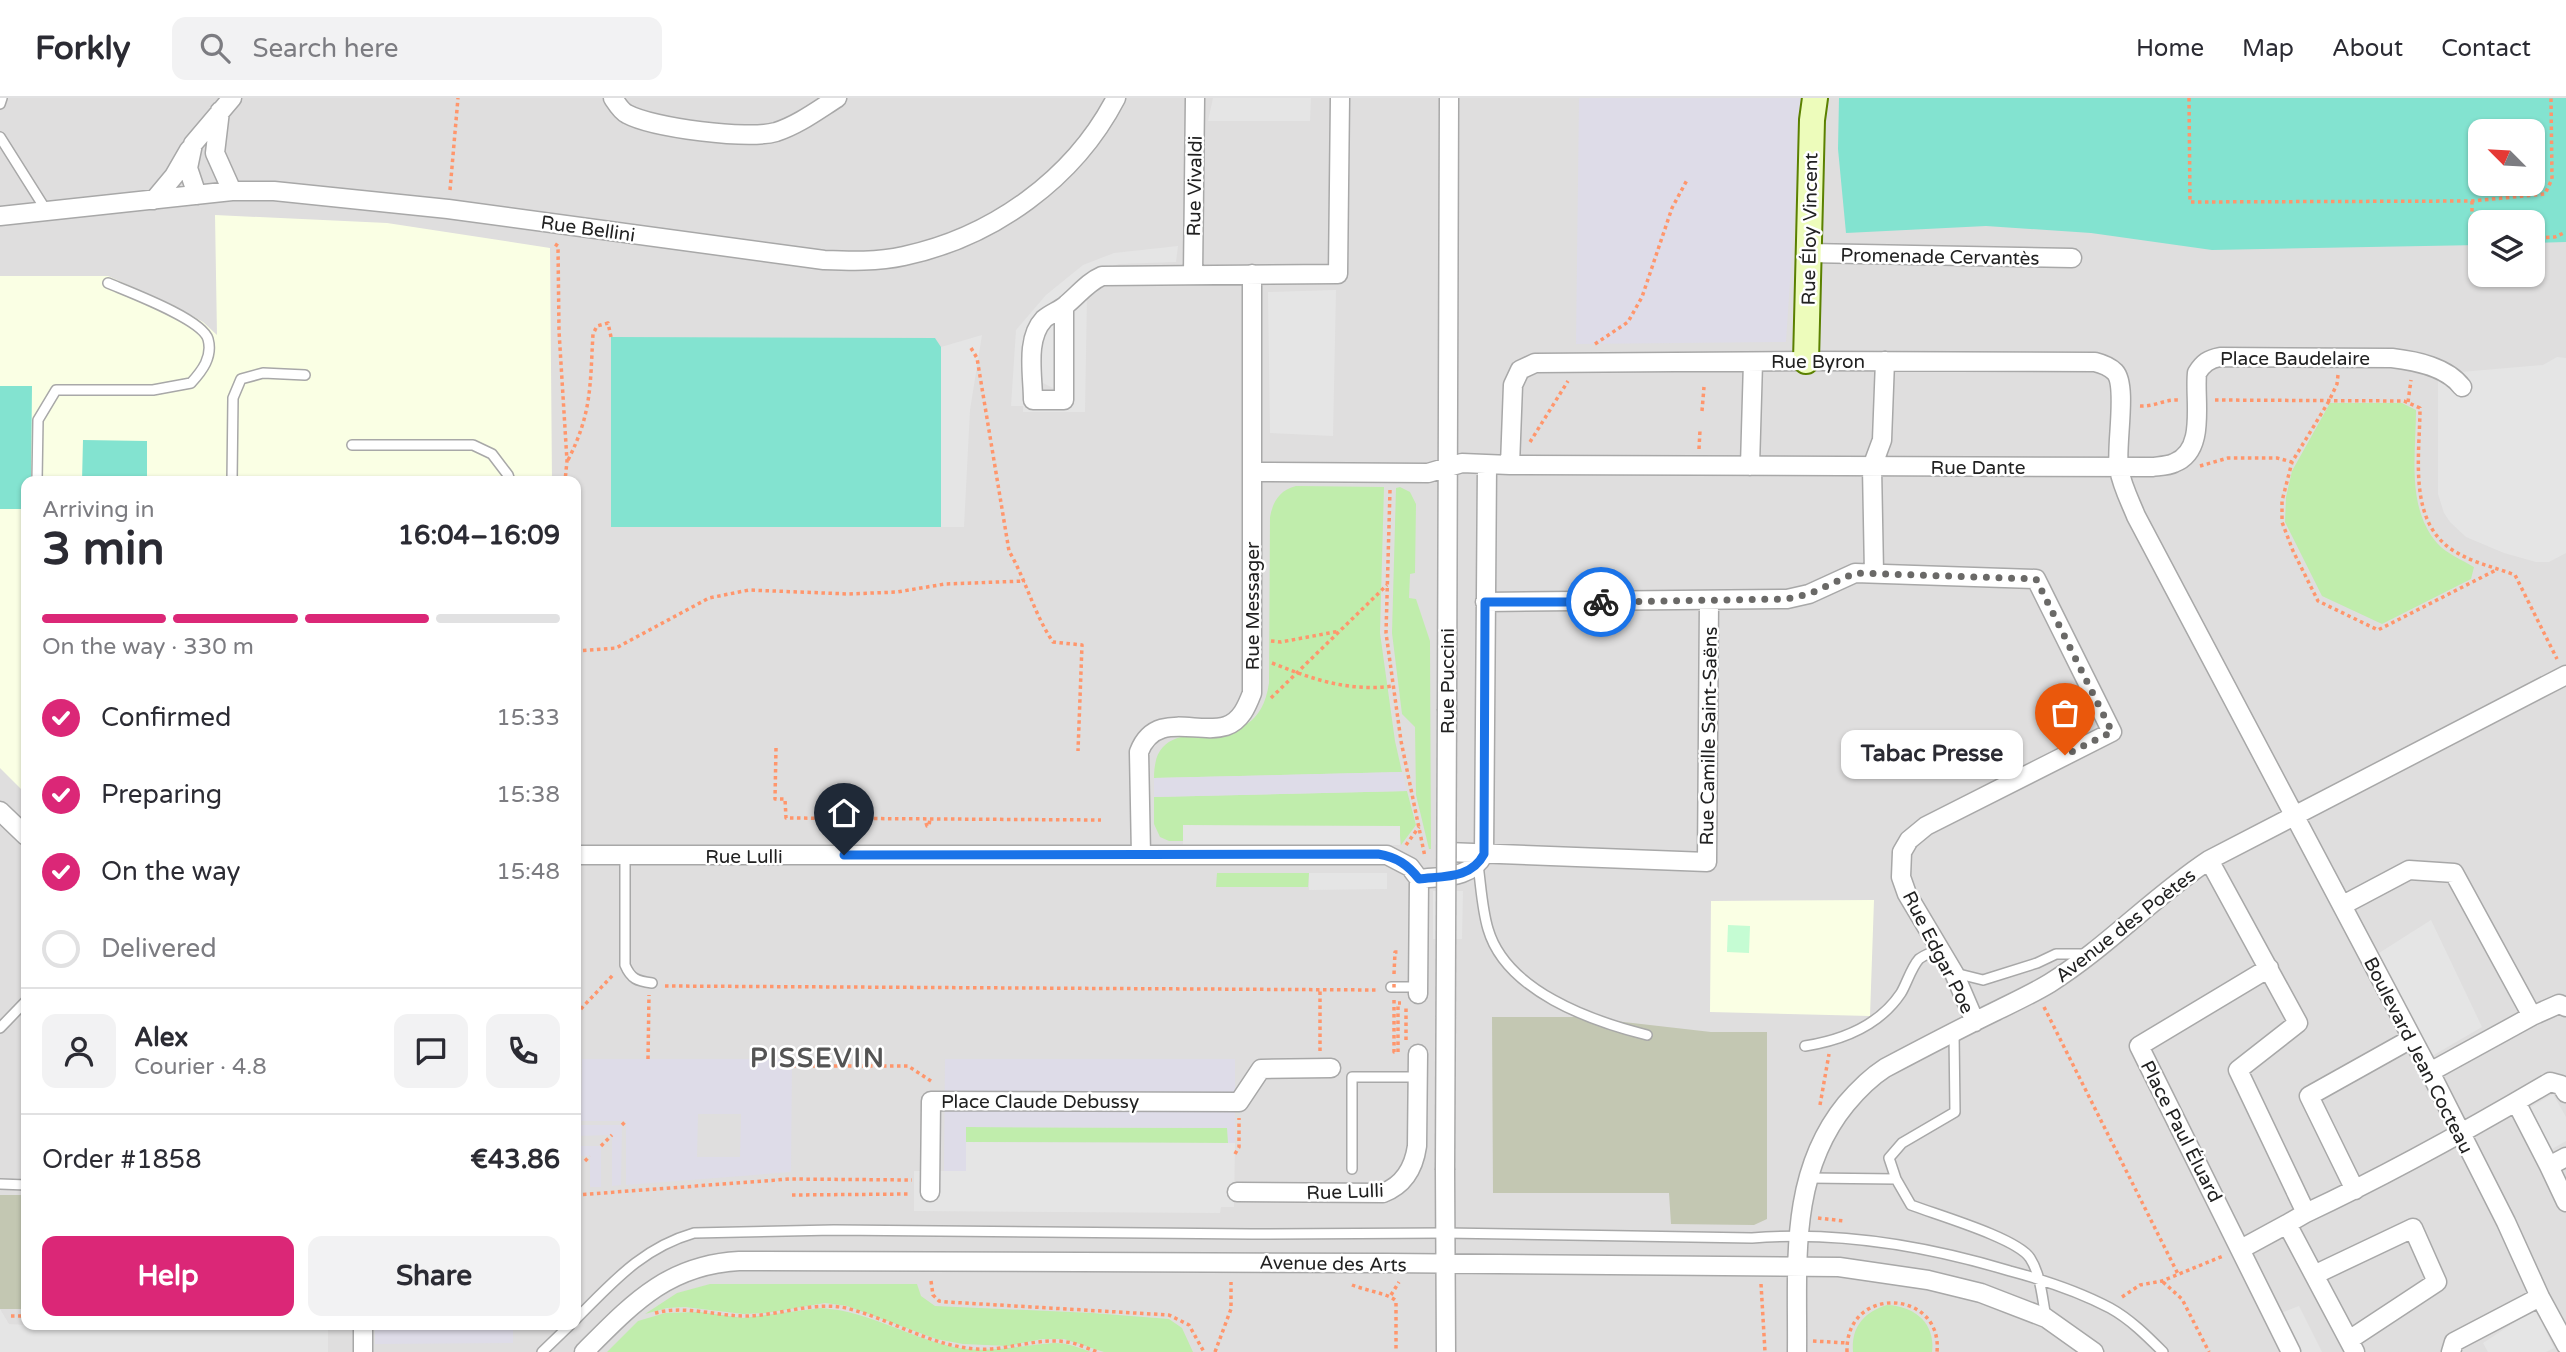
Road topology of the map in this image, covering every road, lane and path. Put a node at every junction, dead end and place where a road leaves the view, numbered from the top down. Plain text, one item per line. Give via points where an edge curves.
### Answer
1 (2, 98) edge
2 (458, 98) edge
3 (613, 98) edge
4 (837, 98) edge
5 (1116, 98) edge
6 (1195, 98) edge
7 (1340, 98) edge
8 (1450, 98) edge
9 (1815, 98) edge
10 (2189, 98) edge
11 (2551, 98) edge
12 (0, 104) edge
13 (226, 104) edge
14 (0, 137) edge
15 (193, 144) junction
16 (1687, 180) dead end
17 (232, 191) junction
18 (197, 195) junction
19 (154, 200) junction
20 (2472, 201) junction
21 (448, 209) junction
22 (2472, 210) edge
23 (47, 212) junction
24 (0, 216) edge
25 (2566, 232) edge
26 (2545, 237) edge
27 (548, 239) dead end
28 (1808, 253) junction
29 (2072, 258) dead end
30 (1193, 274) junction
31 (1252, 274) junction
32 (108, 283) dead end
33 (1064, 307) junction
34 (611, 337) dead end
35 (971, 348) dead end
36 (2339, 357) junction
37 (1806, 361) junction
38 (1885, 361) junction
39 (1753, 362) junction
40 (1577, 363) junction
41 (305, 375) dead end
42 (1704, 387) dead end
43 (2462, 387) dead end
44 (2196, 400) junction
45 (2329, 401) junction
46 (2120, 405) junction
47 (1702, 411) dead end
48 (1700, 430) dead end
49 (352, 445) dead end
50 (1699, 454) dead end
51 (2182, 459) junction
52 (1511, 460) junction
53 (567, 461) junction
54 (2292, 462) junction
55 (1486, 464) junction
56 (1750, 466) junction
57 (1448, 467) junction
58 (1872, 467) junction
59 (2119, 468) junction
60 (1252, 472) junction
61 (1391, 473) junction
62 (37, 476) edge
63 (232, 476) edge
64 (508, 476) edge
65 (566, 476) edge
66 (2498, 569) junction
67 (1874, 573) junction
68 (1025, 581) junction
69 (1387, 585) junction
70 (1709, 601) junction
71 (1485, 602) junction
72 (1341, 631) junction
73 (1252, 640) junction
74 (581, 651) edge
75 (1252, 662) junction
76 (1297, 673) junction
77 (2565, 675) edge
78 (1393, 686) junction
79 (1246, 709) junction
80 (776, 748) dead end
81 (1079, 751) dead end
82 (0, 811) edge
83 (2293, 815) junction
84 (930, 818) junction
85 (1101, 820) dead end
86 (926, 823) dead end
87 (21, 831) edge
88 (1447, 852) junction
89 (581, 855) edge
90 (1141, 855) junction
91 (625, 856) junction
92 (1481, 860) junction
93 (2209, 860) junction
94 (1419, 879) junction
95 (2343, 905) junction
96 (1938, 949) junction
97 (1398, 952) dead end
98 (2092, 954) junction
99 (625, 965) junction
100 (2269, 968) junction
101 (1954, 973) junction
102 (651, 985) junction
103 (1394, 987) junction
104 (1320, 990) junction
105 (1380, 990) dead end
106 (1418, 990) joint
107 (2036, 991) junction
108 (21, 1005) edge
109 (2566, 1007) edge
110 (581, 1009) edge
111 (2532, 1016) junction
112 (1975, 1022) junction
113 (0, 1028) edge
114 (1954, 1033) junction
115 (1647, 1035) dead end
116 (2411, 1039) junction
117 (1805, 1046) dead end
118 (1412, 1047) joint
119 (648, 1059) dead end
120 (792, 1066) dead end
121 (1325, 1068) joint
122 (2430, 1072) junction
123 (1418, 1077) junction
124 (2566, 1093) edge
125 (931, 1101) junction
126 (1239, 1102) junction
127 (2516, 1102) junction
128 (626, 1121) dead end
129 (622, 1125) dead end
130 (612, 1135) dead end
131 (2460, 1135) junction
132 (601, 1146) dead end
133 (1235, 1154) dead end
134 (590, 1156) dead end
135 (2566, 1157) edge
136 (585, 1161) dead end
137 (2549, 1166) junction
138 (1352, 1169) dead end
139 (1808, 1178) junction
140 (1896, 1179) junction
141 (0, 1184) edge
142 (21, 1184) edge
143 (2355, 1190) junction
144 (930, 1192) junction
145 (1237, 1192) dead end
146 (581, 1195) edge
147 (792, 1195) dead end
148 (2566, 1202) edge
149 (2306, 1213) junction
150 (1813, 1217) dead end
151 (1844, 1222) dead end
152 (2287, 1224) junction
153 (1445, 1233) junction
154 (1798, 1235) junction
155 (2241, 1249) junction
156 (1234, 1262) junction
157 (1445, 1264) junction
158 (1798, 1267) junction
159 (2178, 1275) junction
160 (2314, 1275) junction
161 (1761, 1278) dead end
162 (931, 1279) dead end
163 (2039, 1279) junction
164 (2162, 1281) junction
165 (1352, 1285) dead end
166 (2122, 1297) dead end
167 (2540, 1297) junction
168 (654, 1313) dead end
169 (581, 1314) edge
170 (11, 1316) dead end
171 (21, 1316) edge
172 (2046, 1318) junction
173 (363, 1330) edge
174 (565, 1330) edge
175 (1813, 1330) dead end
176 (1812, 1340) junction
177 (1847, 1343) junction
178 (2566, 1345) edge
179 (2352, 1346) edge
180 (363, 1352) edge
181 (542, 1352) edge
182 (584, 1352) edge
183 (1098, 1352) edge
184 (1204, 1352) edge
185 (1215, 1352) edge
186 (1396, 1352) edge
187 (1446, 1352) edge
188 (1765, 1352) edge
189 (1797, 1352) edge
190 (1811, 1352) edge
191 (1846, 1352) edge
192 (1937, 1352) edge
193 (2094, 1352) edge
194 (2163, 1352) edge
195 (2209, 1352) edge
196 (2291, 1352) edge
197 (2451, 1352) edge

1 - 12 lane
2 - 21 path
3 - 4 street via 624,113 646,122 743,135 775,132
5 - 21 street, Rue Bellini via 1073,162 1018,209 981,230 903,256 824,260
6 - 30 street, Rue Vivaldi
7 - 31 street via 1338,274
8 - 57 street, Rue Puccini
9 - 28 street, Rue Éloy Vincent
10 - 20 path via 2190,201
11 - 20 path via 2552,179 2545,194
13 - 15 street
13 - 17 street via 215,153
14 - 23 lane
15 - 18 street via 188,168
15 - 19 street
16 - 40 path via 1628,322 1601,339
17 - 18 street, Rue Bellini
17 - 21 street, Rue Bellini
18 - 19 street, Rue Bellini
19 - 23 street, Rue Bellini
20 - 22 path
23 - 24 street, Rue Bellini
25 - 26 path
27 - 53 path via 558,246
28 - 29 street, Promenade Cervantès
28 - 37 street, Rue Éloy Vincent
30 - 31 street
30 - 33 street via 1102,276
31 - 60 street, Rue Messager
32 - 62 lane via 202,328 209,341 207,365 191,383 153,390 56,390 38,420
33 - 33 street via 1064,400 1033,400 1035,333 1045,318
34 - 53 path via 608,323 597,326 593,334 590,399 582,433
35 - 68 path via 977,358 1009,551
36 - 43 street, Place Baudelaire via 2413,361 2455,378
36 - 44 street, Place Baudelaire via 2211,359 2197,373
36 - 45 path via 2337,384
37 - 38 street, Rue Byron
37 - 39 street, Rue Byron
38 - 46 street, Rue Byron via 2095,362 2119,377
38 - 58 street via 1882,440
39 - 40 street, Rue Byron
39 - 56 street
40 - 52 path via 1532,440
40 - 52 street, Rue Byron via 1535,363 1520,370 1513,385
41 - 63 lane via 263,373 241,379 233,398
42 - 47 path
44 - 45 path
44 - 46 path via 2169,399 2150,407
44 - 51 street, Place Baudelaire via 2196,432
45 - 54 path
45 - 66 path via 2404,401 2420,408 2419,492 2427,520 2452,550
46 - 59 street, Rue Byron
48 - 50 path
49 - 64 lane via 473,445 492,454
51 - 54 path via 2201,466 2228,458
51 - 59 street via 2152,467
52 - 55 street, Rue Dante
52 - 56 street, Rue Dante
53 - 65 path
54 - 66 path via 2282,522 2318,601 2378,630
55 - 57 street, Rue Dante
55 - 71 street
56 - 58 street, Rue Dante
57 - 61 street, Rue Dante via 1428,473
57 - 88 street, Rue Puccini, bridge
58 - 59 street, Rue Dante
58 - 67 street
59 - 83 street via 2136,516
60 - 61 street, Rue Dante
60 - 73 street, Rue Messager
61 - 69 path
66 - 77 path via 2519,581
67 - 70 street via 1855,573 1787,599
67 - 96 street, Rue Edgar Poe via 2036,579 2112,732 1926,826 1909,840 1902,852 1901,877
68 - 74 path via 849,594 749,590 709,598 616,648
68 - 81 path via 1040,623 1053,642 1082,645
69 - 72 path
69 - 78 path via 1386,633
70 - 71 street
70 - 92 street, Rue Camille Saint-Saëns via 1707,862
71 - 92 street
72 - 73 path via 1281,642
72 - 76 path
73 - 75 street, Rue Messager
75 - 76 path via 1272,663
75 - 79 street, Rue Messager via 1252,693
76 - 78 path via 1350,688
76 - 79 path via 1270,699
77 - 83 street, Avenue des Poètes
78 - 94 path via 1407,781 1426,856
79 - 90 street via 1226,726 1167,727 1143,740 1139,752
80 - 84 path via 775,799 785,799 786,818
82 - 87 street
83 - 93 street, Avenue des Poètes
83 - 95 street, Boulevard Jean Cocteau
84 - 85 path
84 - 86 path via 929,826
88 - 92 street, Rue Camille Saint-Saëns
88 - 153 street, Rue Puccini, bridge
89 - 91 street, Rue Lulli
90 - 91 street, Rue Lulli
90 - 94 street, Rue Lulli via 1378,854 1398,859
91 - 99 lane
92 - 94 street via 1462,875
92 - 115 lane via 1488,929 1507,965 1529,984 1575,1010 1607,1025
93 - 98 street, Avenue des Poètes
93 - 100 street
94 - 106 street
95 - 111 street via 2409,870 2454,873
95 - 116 street, Boulevard Jean Cocteau
96 - 101 street, Rue Edgar Poe
96 - 117 lane via 1919,959 1900,994 1873,1021 1830,1042
97 - 103 path
98 - 101 lane via 2056,954 1983,980
98 - 107 street, Avenue des Poètes
99 - 102 lane via 630,976
99 - 110 path
100 - 149 street via 2298,1023 2238,1070
100 - 155 street, Place Paul Éluard via 2139,1046
101 - 112 street, Rue Edgar Poe
102 - 104 path
102 - 119 path
103 - 106 lane
103 - 118 path via 1394,1052 1398,1052 1398,1003 1406,1003
104 - 105 path
104 - 121 path
107 - 112 street, Avenue des Poètes
107 - 159 path
108 - 113 lane
109 - 111 street via 2559,1004
111 - 122 street
112 - 114 street, Avenue des Poètes
114 - 139 street, Avenue des Poètes via 1882,1070 1855,1094 1833,1119
114 - 140 lane via 1955,1112 1902,1143 1889,1158
116 - 122 street, Boulevard Jean Cocteau
116 - 143 street via 2309,1096
118 - 123 street, Rue Lulli
120 - 125 path via 908,1066 931,1082
121 - 126 street via 1261,1069
122 - 131 street, Boulevard Jean Cocteau
123 - 138 lane via 1352,1077
123 - 145 street, Rue Lulli via 1415,1160 1392,1190
124 - 127 street via 2561,1084 2550,1082
125 - 126 street, Place Claude Debussy
125 - 144 street, Place Claude Debussy
126 - 133 path
127 - 131 street
127 - 137 street
128 - 129 path
130 - 132 path
131 - 143 street
131 - 167 street, Boulevard Jean Cocteau
134 - 136 path
135 - 137 street
137 - 148 street
139 - 140 lane
139 - 154 street, Avenue des Poètes
140 - 163 lane via 1911,1205 2014,1244 2030,1257
141 - 142 lane
143 - 149 street
144 - 146 path via 911,1179 790,1180
144 - 147 path
149 - 152 street
150 - 151 path
152 - 155 street
152 - 160 street
153 - 154 lane
153 - 157 street, Rue Puccini
153 - 169 lane via 694,1233 673,1239 637,1260
154 - 158 street, Avenue des Poètes
154 - 163 lane via 1925,1250
155 - 159 path
155 - 196 street, Place Paul Éluard
156 - 157 street, Avenue des Arts
156 - 182 street, Avenue des Arts via 717,1263 672,1277 650,1290
156 - 185 path via 1231,1309
157 - 158 street, Avenue des Arts
157 - 187 street, Rue Puccini
158 - 172 street, Avenue des Arts via 1839,1267 1928,1280 1981,1293
158 - 189 street, Avenue des Poètes
159 - 164 path
160 - 179 street
160 - 179 street via 2413,1228 2437,1282
161 - 188 path
162 - 184 path via 933,1295 939,1301 1169,1315 1189,1325
163 - 172 lane
163 - 194 lane via 2110,1308
164 - 166 path via 2140,1285
164 - 195 path via 2182,1299
165 - 186 path via 1391,1295 1396,1301
167 - 178 street, Boulevard Jean Cocteau
167 - 197 street via 2454,1342
168 - 183 path via 690,1310 756,1315 822,1306 845,1308 954,1346 1000,1349 1067,1342
170 - 171 path
172 - 193 street, Avenue des Arts
173 - 180 street
174 - 181 lane
175 - 176 path
176 - 177 path
176 - 190 path
177 - 191 path
177 - 192 path via 1852,1326 1868,1309 1902,1303 1931,1324

